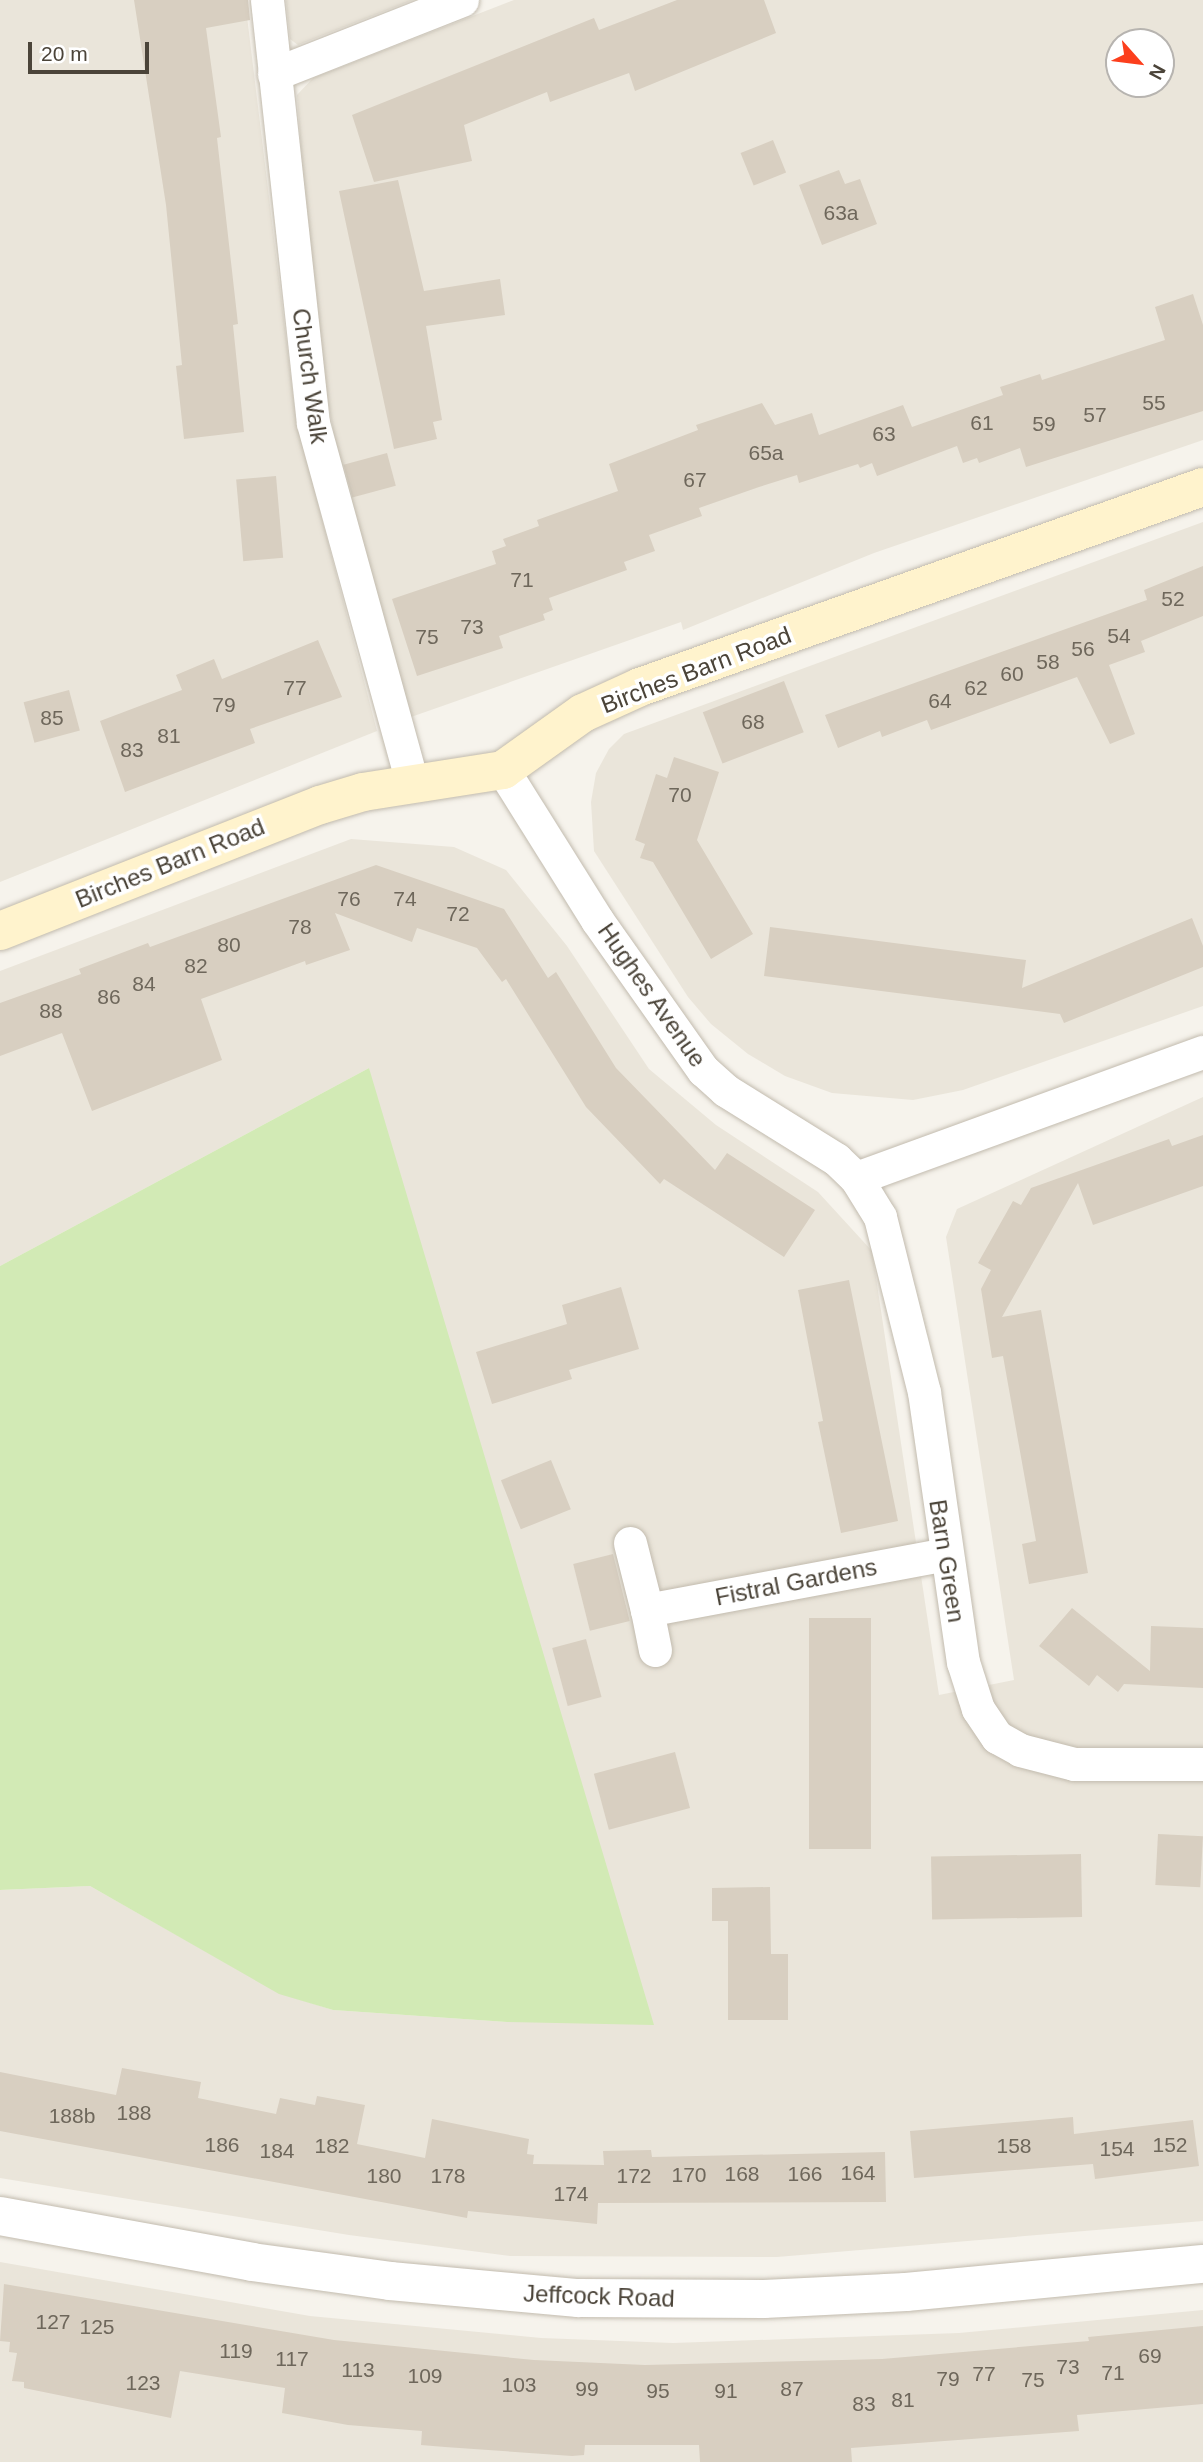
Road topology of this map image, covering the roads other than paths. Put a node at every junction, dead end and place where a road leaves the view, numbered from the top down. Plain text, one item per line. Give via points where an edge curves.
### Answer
1 (267, 0) edge
2 (462, 0) edge
3 (274, 75) junction
4 (1203, 487) edge
5 (503, 770) junction
6 (412, 783) junction
7 (0, 931) edge
8 (1203, 1052) edge
9 (856, 1178) junction
10 (630, 1543) dead end
11 (945, 1554) junction
12 (647, 1610) junction
13 (655, 1650) dead end
14 (1203, 1765) edge
15 (0, 2216) edge
16 (1203, 2264) edge

1 - 3 street, Church Walk
2 - 3 street
3 - 6 street, Church Walk via 313,423
4 - 5 main road, Birches Barn Road via 640,687 583,713
5 - 6 main road, Birches Barn Road
5 - 9 street, Hughes Avenue via 627,964 703,1070 725,1090 836,1158
6 - 7 main road, Birches Barn Road via 320,804
8 - 9 street
9 - 11 street, Barn Green via 880,1217 924,1392
10 - 12 street
11 - 12 street, Fistral Gardens
11 - 14 street, Barn Green via 963,1662 978,1709 997,1737 1020,1750 1074,1764
12 - 13 street
15 - 16 street, Jeffcock Road via 252,2262 403,2283 578,2298 764,2299 906,2292

